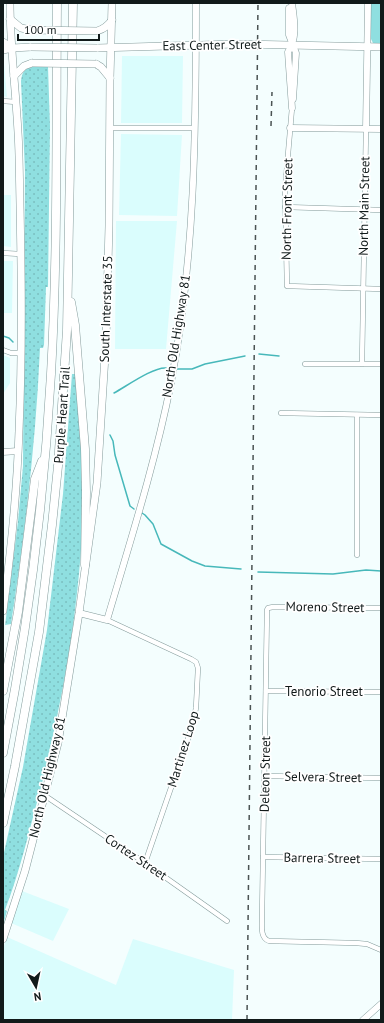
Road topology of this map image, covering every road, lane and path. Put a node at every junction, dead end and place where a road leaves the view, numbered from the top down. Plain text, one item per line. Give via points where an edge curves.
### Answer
1 (10, 3) edge
2 (57, 3) edge
3 (72, 3) edge
4 (112, 3) edge
5 (196, 3) edge
6 (290, 3) edge
7 (368, 3) edge
8 (10, 19) junction
9 (112, 19) junction
10 (3, 42) edge
11 (196, 44) junction
12 (292, 45) junction
13 (367, 47) junction
14 (381, 47) edge
15 (12, 48) junction
16 (111, 48) junction
17 (3, 50) edge
18 (14, 76) junction
19 (110, 78) junction
20 (3, 101) edge
21 (16, 102) junction
22 (292, 108) joint
23 (110, 128) junction
24 (194, 128) junction
25 (290, 128) junction
26 (366, 129) junction
27 (381, 129) edge
28 (285, 208) junction
29 (364, 210) junction
30 (381, 210) edge
31 (3, 253) edge
32 (20, 254) junction
33 (68, 284) junction
34 (363, 288) junction
35 (381, 289) edge
36 (3, 350) edge
37 (21, 354) junction
38 (305, 364) dead end
39 (362, 364) junction
40 (381, 364) edge
41 (280, 413) dead end
42 (357, 415) junction
43 (381, 415) edge
44 (18, 451) junction
45 (46, 451) junction
46 (3, 452) edge
47 (357, 555) dead end
48 (85, 565) junction
49 (268, 608) joint
50 (381, 608) edge
51 (3, 611) edge
52 (79, 613) junction
53 (106, 620) junction
54 (3, 691) edge
55 (266, 691) junction
56 (381, 692) edge
57 (3, 753) edge
58 (265, 776) junction
59 (381, 778) edge
60 (44, 794) junction
61 (3, 823) edge
62 (264, 857) junction
63 (381, 859) edge
64 (145, 863) junction
65 (227, 921) dead end
66 (3, 939) edge
67 (381, 950) edge
68 (381, 1004) edge
69 (363, 1020) edge

1 - 8 main road
2 - 45 highway, Purple Heart Trail via 54,311
3 - 33 highway, Purple Heart Trail
4 - 9 main road, South Interstate 35
5 - 11 street, North Old Highway 81
6 - 12 street, North Front Street via 295,36
7 - 13 street, North Main Street
8 - 9 main road, bridge via 21,28 31,30 96,31 109,25
8 - 15 main road
9 - 16 main road, South Interstate 35
10 - 15 main road
11 - 12 main road, East Center Street
11 - 16 main road, East Center Street
11 - 24 street, North Old Highway 81
12 - 13 main road, East Center Street
12 - 22 street, North Front Street via 296,52
13 - 14 main road, East Center Street
13 - 26 street, North Main Street
15 - 16 main road, East Center Street, bridge
15 - 17 main road, East Center Street
15 - 18 main road
16 - 19 main road, South Interstate 35
18 - 19 main road, bridge via 24,66 32,63 96,64
18 - 21 main road
19 - 23 main road, South Interstate 35
20 - 21 street
21 - 32 main road
22 - 25 street, North Front Street
23 - 24 street
23 - 48 main road, South Interstate 35 via 106,325 100,436 97,484
24 - 53 street, North Old Highway 81 via 189,246 170,383 153,464
25 - 26 street
25 - 28 street, North Front Street
26 - 27 street
26 - 29 street, North Main Street
28 - 29 street
28 - 34 street, North Front Street via 287,286
29 - 30 street
29 - 34 street, North Main Street
31 - 32 street
32 - 37 main road
33 - 48 highway via 75,325 85,449
33 - 61 highway, Purple Heart Trail via 63,403 52,525 39,632
34 - 35 street
34 - 39 street, North Main Street
36 - 37 street
37 - 44 main road
38 - 39 street
39 - 40 street
41 - 42 street
42 - 43 street
42 - 47 street
44 - 46 street
44 - 51 main road
45 - 54 highway via 35,479 18,612
45 - 57 highway, Purple Heart Trail via 24,635
48 - 52 main road, South Interstate 35
49 - 50 street, Moreno Street
49 - 55 street, Deleon Street
52 - 53 street, Martinez Loop
52 - 60 main road, North Old Highway 81 via 58,743
53 - 64 street, Martinez Loop via 191,659 196,662 198,668 196,708 192,727
55 - 56 street, Tenorio Street
55 - 58 street, Deleon Street
58 - 59 street, Selvera Street
58 - 62 street, Deleon Street
60 - 64 street, Cortez Street
60 - 66 main road, North Old Highway 81 via 25,871
62 - 63 street, Barrera Street
62 - 67 street, Deleon Street via 264,939 356,942
64 - 65 street, Cortez Street
68 - 69 street

